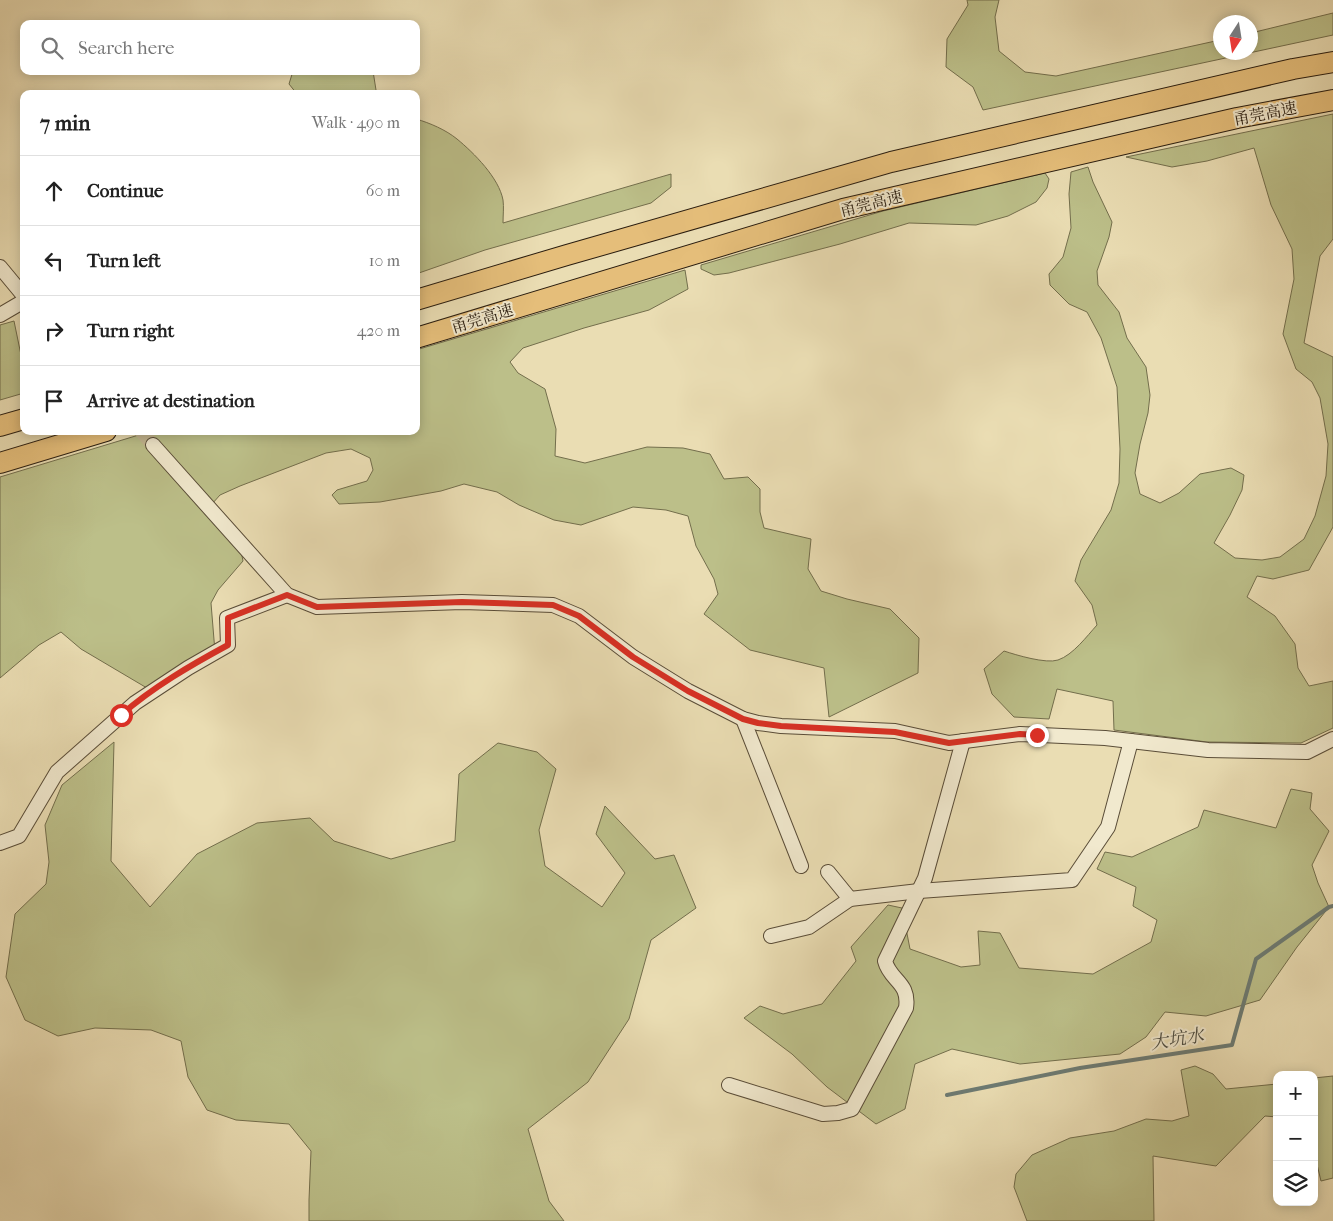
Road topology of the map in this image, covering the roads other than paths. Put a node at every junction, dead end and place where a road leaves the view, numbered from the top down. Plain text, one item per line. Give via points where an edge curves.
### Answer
1 (1333, 62) edge
2 (1333, 100) edge
3 (0, 267) edge
4 (20, 291) edge
5 (420, 299) edge
6 (20, 303) edge
7 (0, 315) edge
8 (420, 337) edge
9 (20, 420) edge
10 (0, 426) edge
11 (93, 435) edge
12 (153, 445) tunnel mouth
13 (0, 463) edge
14 (287, 595) junction
15 (743, 719) junction
16 (1333, 739) edge
17 (1131, 741) junction
18 (962, 742) junction
19 (0, 843) edge
20 (801, 866) dead end
21 (828, 872) dead end
22 (919, 892) junction
23 (850, 899) junction
24 (771, 936) dead end
25 (729, 1086) dead end

1 - 5 highway, 甬莞高速 via 891,162
2 - 8 highway, 甬莞高速 via 1237,118 842,209
3 - 4 street
6 - 7 street
9 - 10 highway
11 - 13 highway
12 - 14 street
14 - 15 street via 317,607 462,602 553,605 579,616 633,657 688,691
14 - 19 street via 228,618 228,645 135,702 57,772 19,836
15 - 18 street via 781,726 895,732 949,743
15 - 20 street
16 - 17 street via 1307,752 1208,750
17 - 18 street via 1020,734
17 - 22 street via 1108,826 1072,880
18 - 22 street
21 - 23 street
22 - 23 street
22 - 25 street via 885,961 886,968 901,983 908,999 906,1008 852,1109 838,1114 823,1114
23 - 24 street via 809,927

